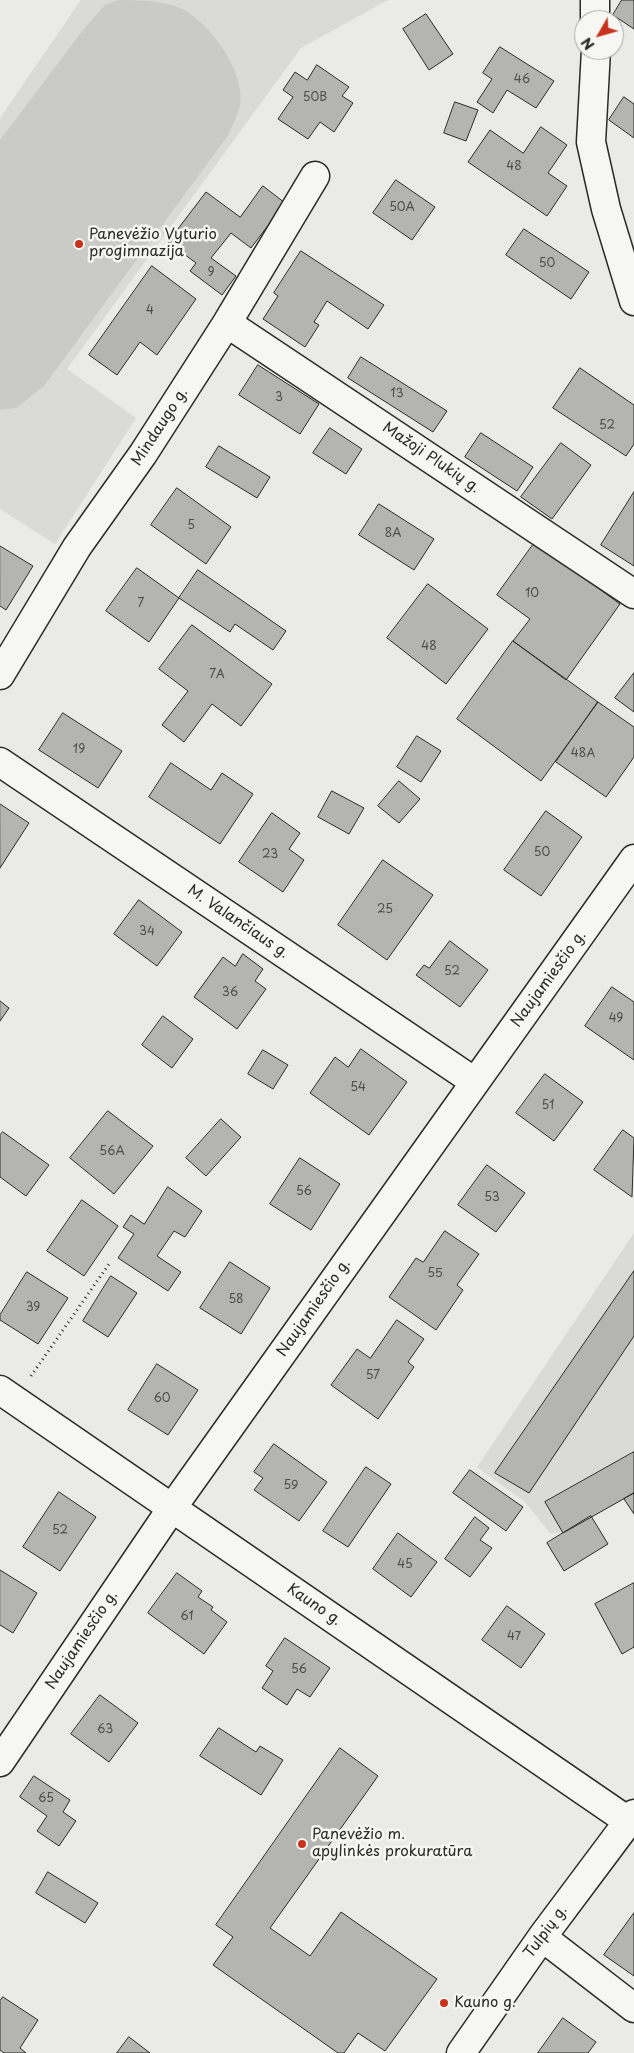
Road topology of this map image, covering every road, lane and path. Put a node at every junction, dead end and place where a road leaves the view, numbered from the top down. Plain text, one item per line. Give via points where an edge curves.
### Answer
1 (595, 60) edge
2 (315, 176) dead end
3 (634, 301) edge
4 (227, 323) junction
5 (634, 594) edge
6 (0, 675) edge
7 (0, 762) edge
8 (634, 859) edge
9 (475, 1082) junction
10 (109, 1264) dead end
11 (7, 1395) edge
12 (172, 1508) junction
13 (0, 1762) edge
14 (631, 1817) edge
15 (542, 1937) junction
16 (634, 2008) edge
17 (461, 2053) edge

1 - 3 street via 591,142 606,209
2 - 4 street, Mindaugo g.
4 - 5 street, Mažoji Plukių g.
4 - 6 street, Mindaugo g. via 143,454 77,547
7 - 9 street, M. Valančiaus g.
8 - 9 street, Naujamiesčio g.
9 - 12 street, Naujamiesčio g.
10 - 11 path
11 - 12 street, Kauno g.
12 - 13 street, Naujamiesčio g.
12 - 14 street, Kauno g.
14 - 15 street, Tulpių g.
15 - 16 street
15 - 17 street, Tulpių g.

